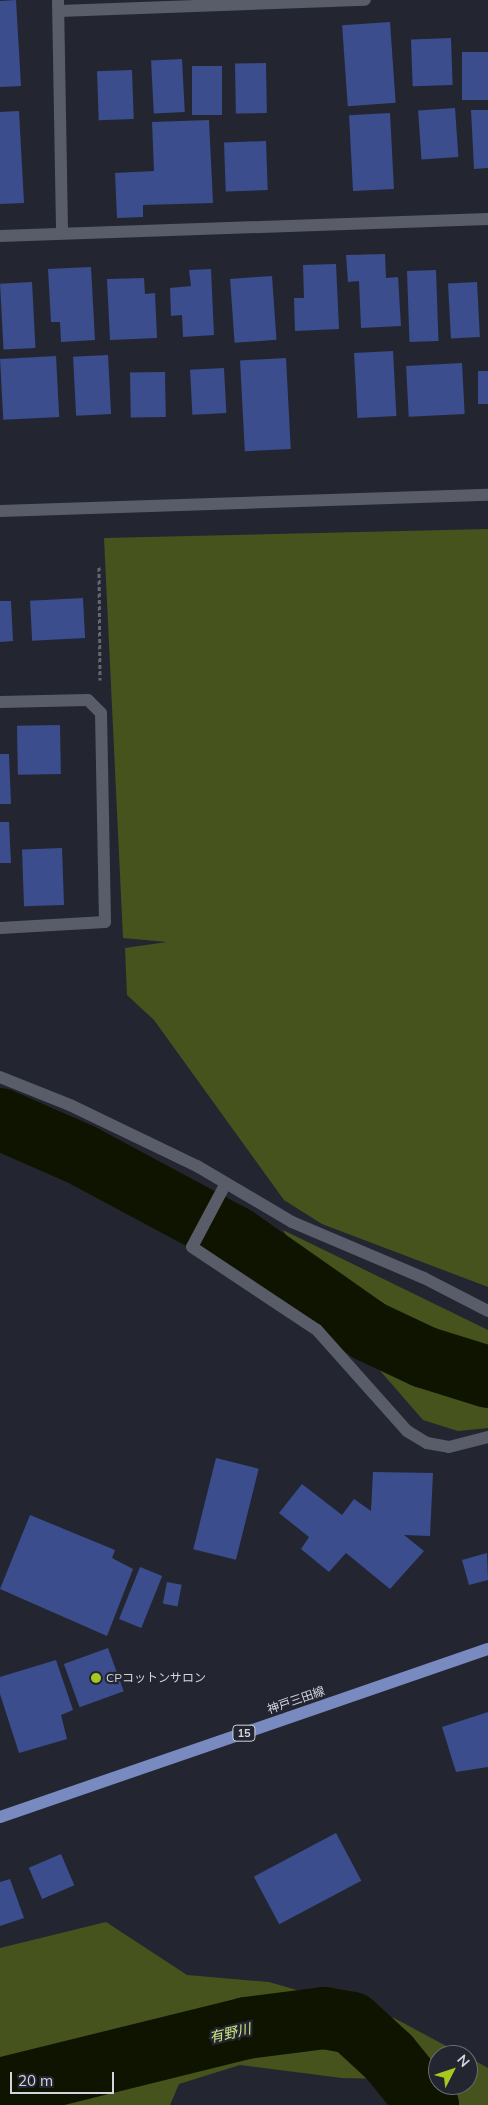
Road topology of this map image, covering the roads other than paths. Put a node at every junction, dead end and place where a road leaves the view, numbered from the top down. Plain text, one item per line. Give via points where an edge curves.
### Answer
1 (365, 0) edge
2 (58, 6) edge
3 (488, 220) edge
4 (62, 233) junction
5 (0, 236) edge
6 (488, 495) edge
7 (0, 511) edge
8 (0, 702) edge
9 (0, 928) edge
10 (0, 1077) edge
11 (224, 1188) junction
12 (488, 1311) edge
13 (488, 1437) edge
14 (488, 1649) edge
15 (0, 1817) edge

1 - 2 street
2 - 4 street
3 - 4 street
4 - 5 street
6 - 7 street
8 - 9 street via 88,700 100,713 105,922
10 - 11 street via 70,1105
11 - 12 street via 292,1222 424,1278
11 - 13 street via 192,1247 317,1330 407,1431 427,1443 448,1447
14 - 15 main road, 神戸三田線 / 15

